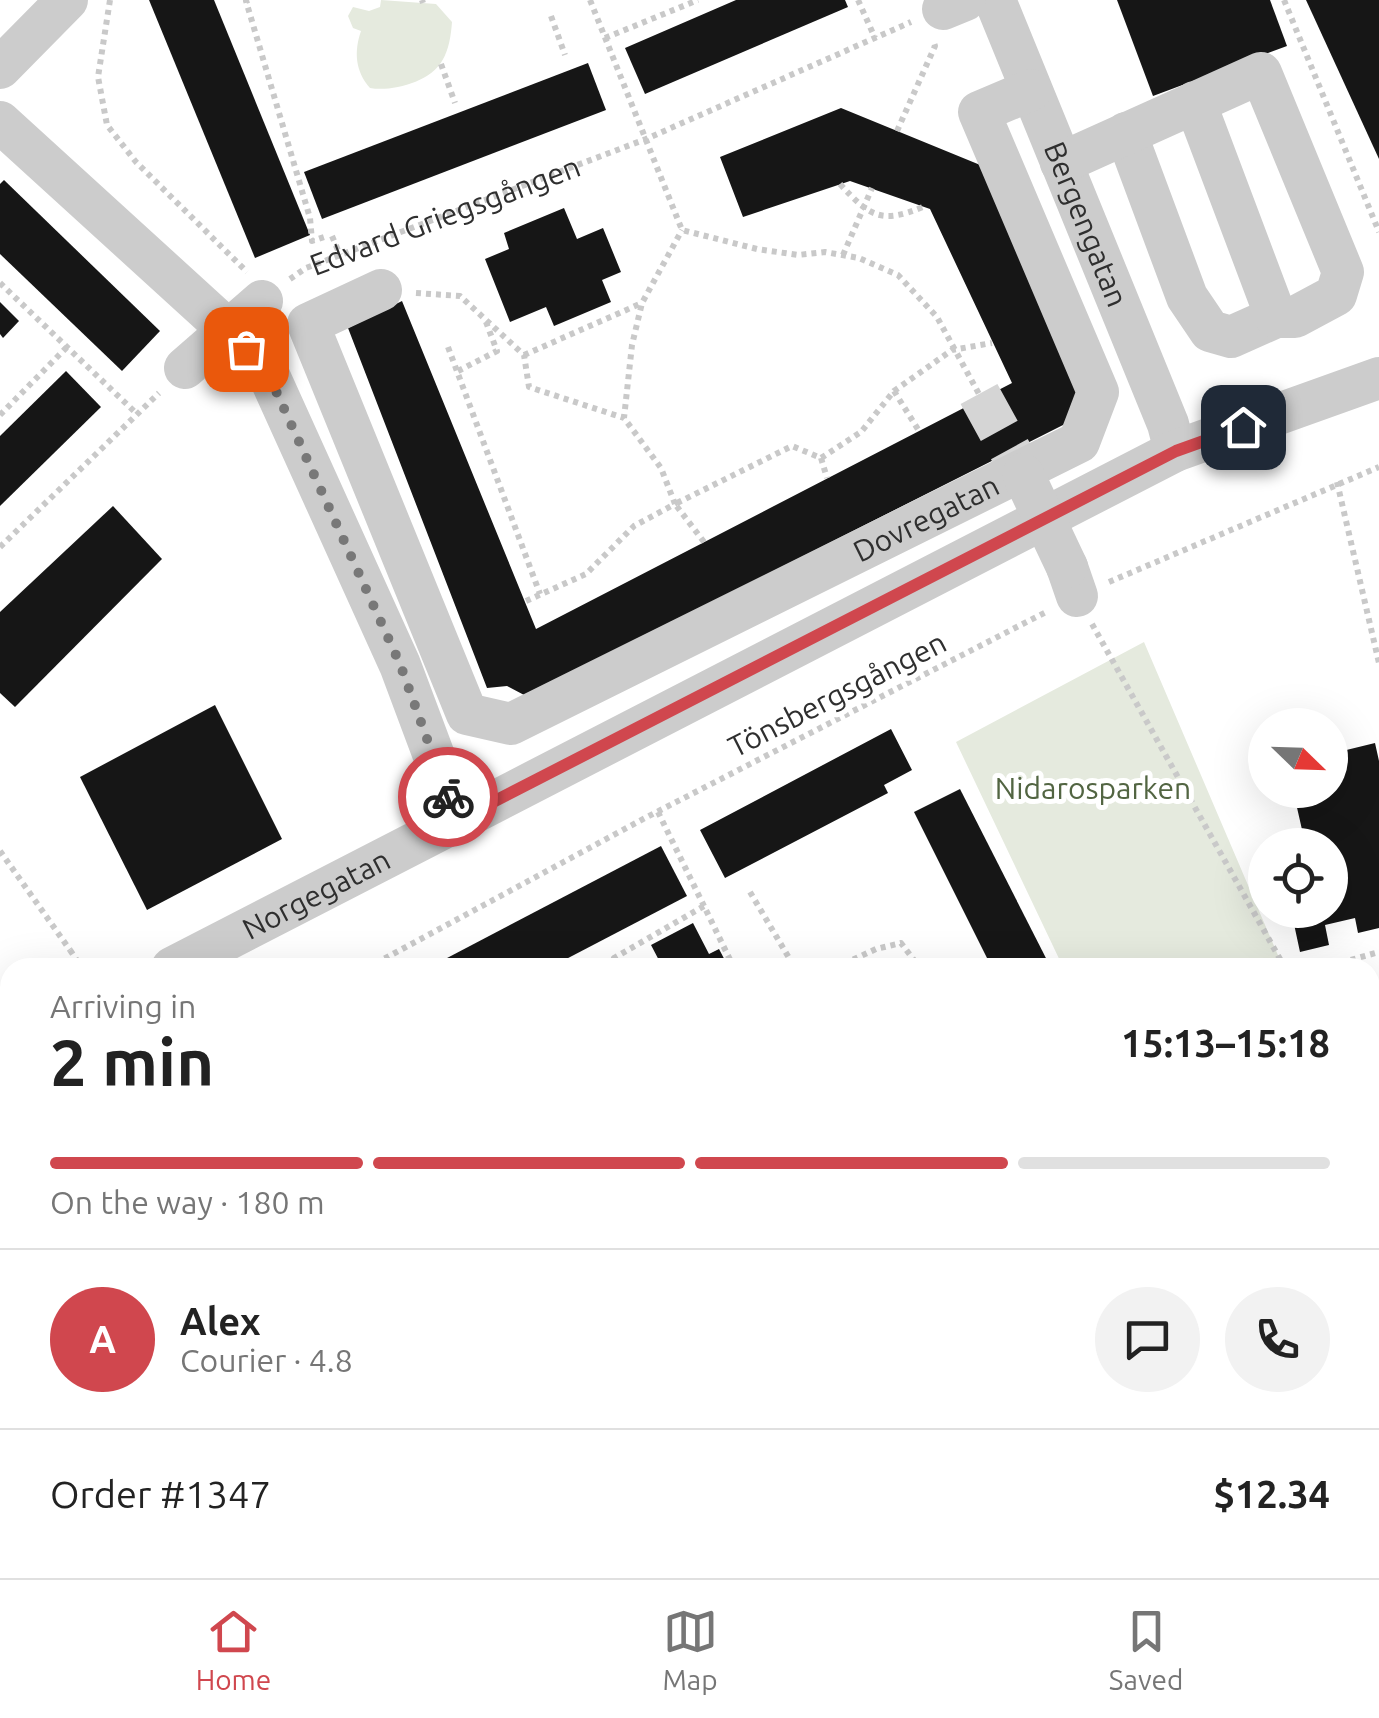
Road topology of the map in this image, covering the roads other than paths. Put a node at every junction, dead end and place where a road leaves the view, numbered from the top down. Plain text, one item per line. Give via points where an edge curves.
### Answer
1 (67, 0) edge
2 (996, 0) edge
3 (0, 68) edge
4 (1032, 90) junction
5 (1195, 102) junction
6 (1, 124) edge
7 (1126, 133) junction
8 (1061, 163) junction
9 (381, 290) road end
10 (265, 298) road end
11 (1276, 316) junction
12 (185, 368) road end
13 (1379, 378) edge
14 (1176, 451) junction
15 (1023, 474) tunnel mouth
16 (1072, 582) road end
17 (419, 655) junction
18 (458, 820) junction
19 (197, 958) edge

1 - 3 street
2 - 4 street, Bergengatan
4 - 8 street, Bergengatan
4 - 17 street, Dovregatan via 979,112 1098,392 1079,442 511,724 467,714
5 - 7 street
5 - 11 street
5 - 11 street via 1261,74 1343,272 1336,296 1295,317
6 - 17 street via 266,369
7 - 8 street
7 - 11 street via 1187,297 1210,330 1231,337
8 - 14 street, Bergengatan
9 - 17 street, Dovregatan via 308,324
10 - 12 street, bridge
13 - 14 street, Norgegatan
14 - 18 street, Norgegatan
15 - 16 street, bridge
17 - 18 street
18 - 19 street, Norgegatan

